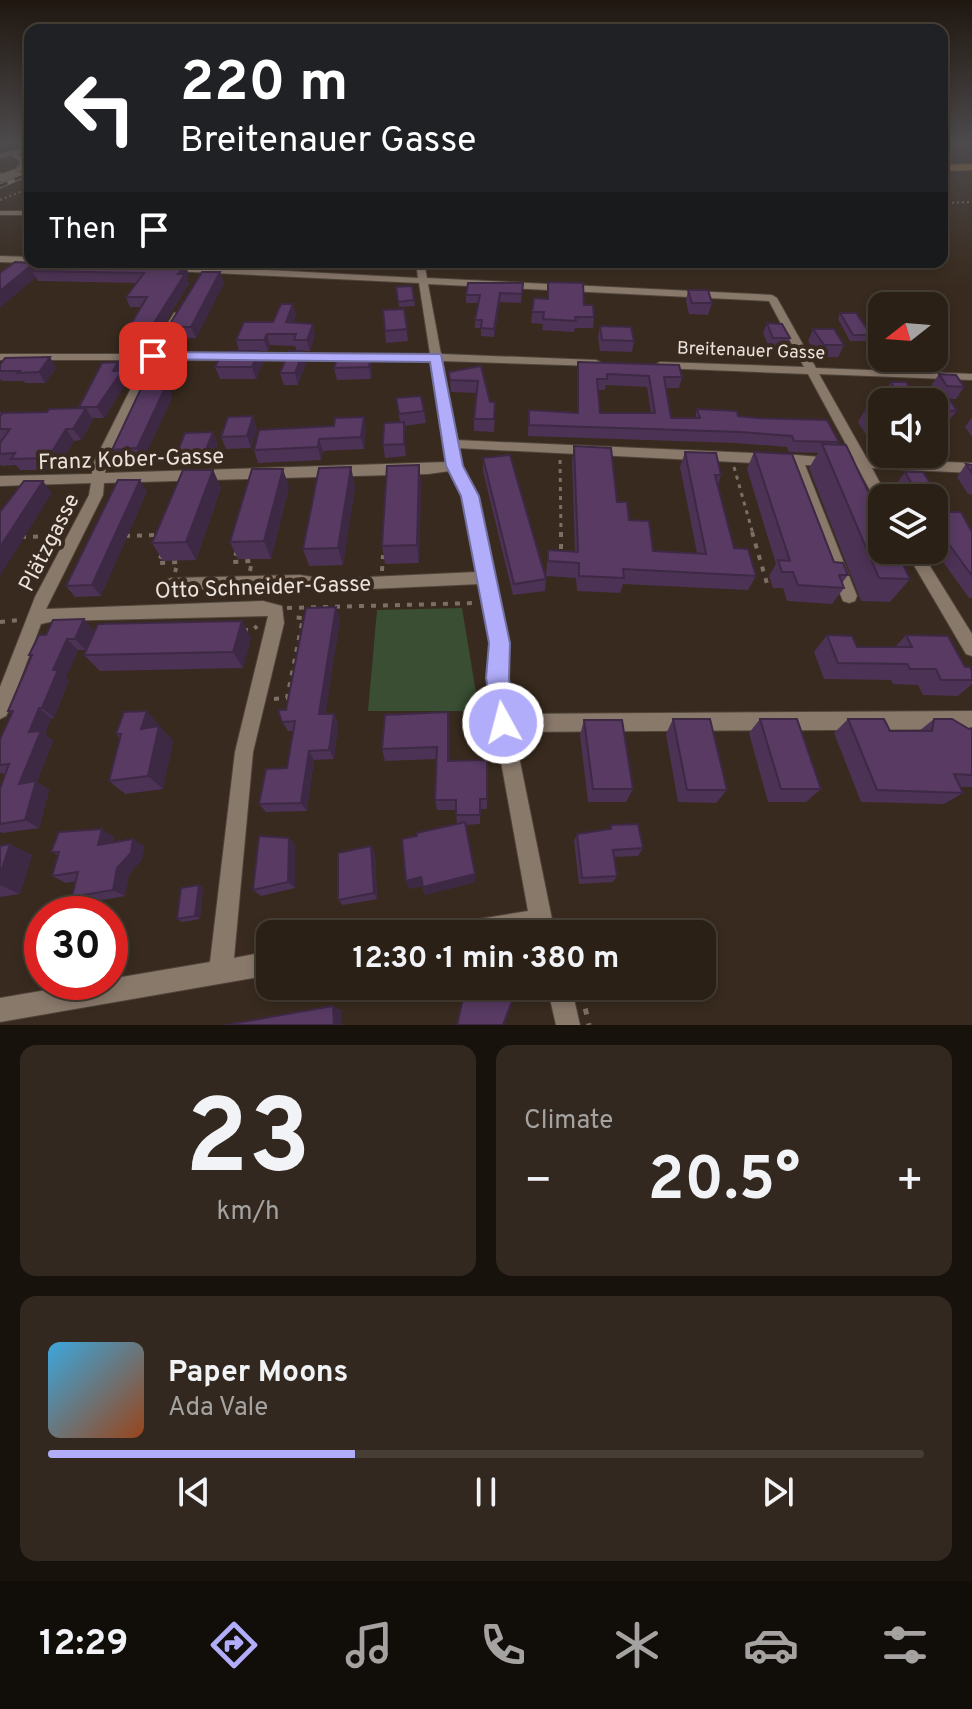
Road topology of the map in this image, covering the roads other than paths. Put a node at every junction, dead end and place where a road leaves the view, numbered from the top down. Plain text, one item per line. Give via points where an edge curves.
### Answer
1 (0, 213) edge
2 (24, 213) edge
3 (0, 259) edge
4 (24, 260) edge
5 (24, 263) edge
6 (161, 268) edge
7 (421, 268) edge
8 (206, 270) junction
9 (12, 273) edge
10 (422, 281) junction
11 (197, 285) edge
12 (189, 298) edge
13 (153, 356) junction
14 (0, 357) edge
15 (436, 357) junction
16 (603, 363) edge
17 (650, 364) edge
18 (811, 371) junction
19 (972, 377) edge
20 (452, 444) junction
21 (796, 459) junction
22 (863, 463) junction
23 (454, 466) junction
24 (972, 468) edge
25 (98, 479) junction
26 (0, 481) edge
27 (31, 481) junction
28 (874, 484) edge
29 (20, 499) edge
30 (922, 564) edge
31 (486, 578) junction
32 (171, 584) road end
33 (849, 596) dead end
34 (36, 618) junction
35 (964, 622) edge
36 (972, 649) edge
37 (0, 710) edge
38 (972, 720) edge
39 (503, 723) junction
40 (541, 920) edge
41 (256, 965) edge
42 (221, 971) junction
43 (562, 1000) edge
44 (0, 1010) edge
45 (568, 1025) edge

1 - 2 street
3 - 4 street
5 - 9 street
6 - 8 street
7 - 10 street
8 - 10 street
8 - 11 street
10 - 15 street
10 - 18 street via 772,298
12 - 13 street, Plätzgasse
13 - 14 street
13 - 15 street
13 - 25 street, Plätzgasse via 99,466
15 - 16 street
15 - 20 street
17 - 18 street, Breitenauer Gasse
18 - 19 street, Breitenauer Gasse
18 - 22 street
20 - 21 street
20 - 23 street
21 - 22 street
21 - 33 street
22 - 24 street
22 - 28 street
23 - 25 street, Franz Kober-Gasse
23 - 31 street via 470,496
25 - 27 street, Franz Kober-Gasse
25 - 34 street, Plätzgasse via 96,495
26 - 27 street, Franz Kober-Gasse
27 - 29 street
30 - 35 street
31 - 32 street
31 - 39 street via 499,643
34 - 37 street, Plätzgasse
34 - 42 street, Otto Schneider-Gasse via 232,609 275,616 244,752
35 - 36 street
38 - 39 street
39 - 40 street
41 - 42 street
42 - 44 street
43 - 45 street

